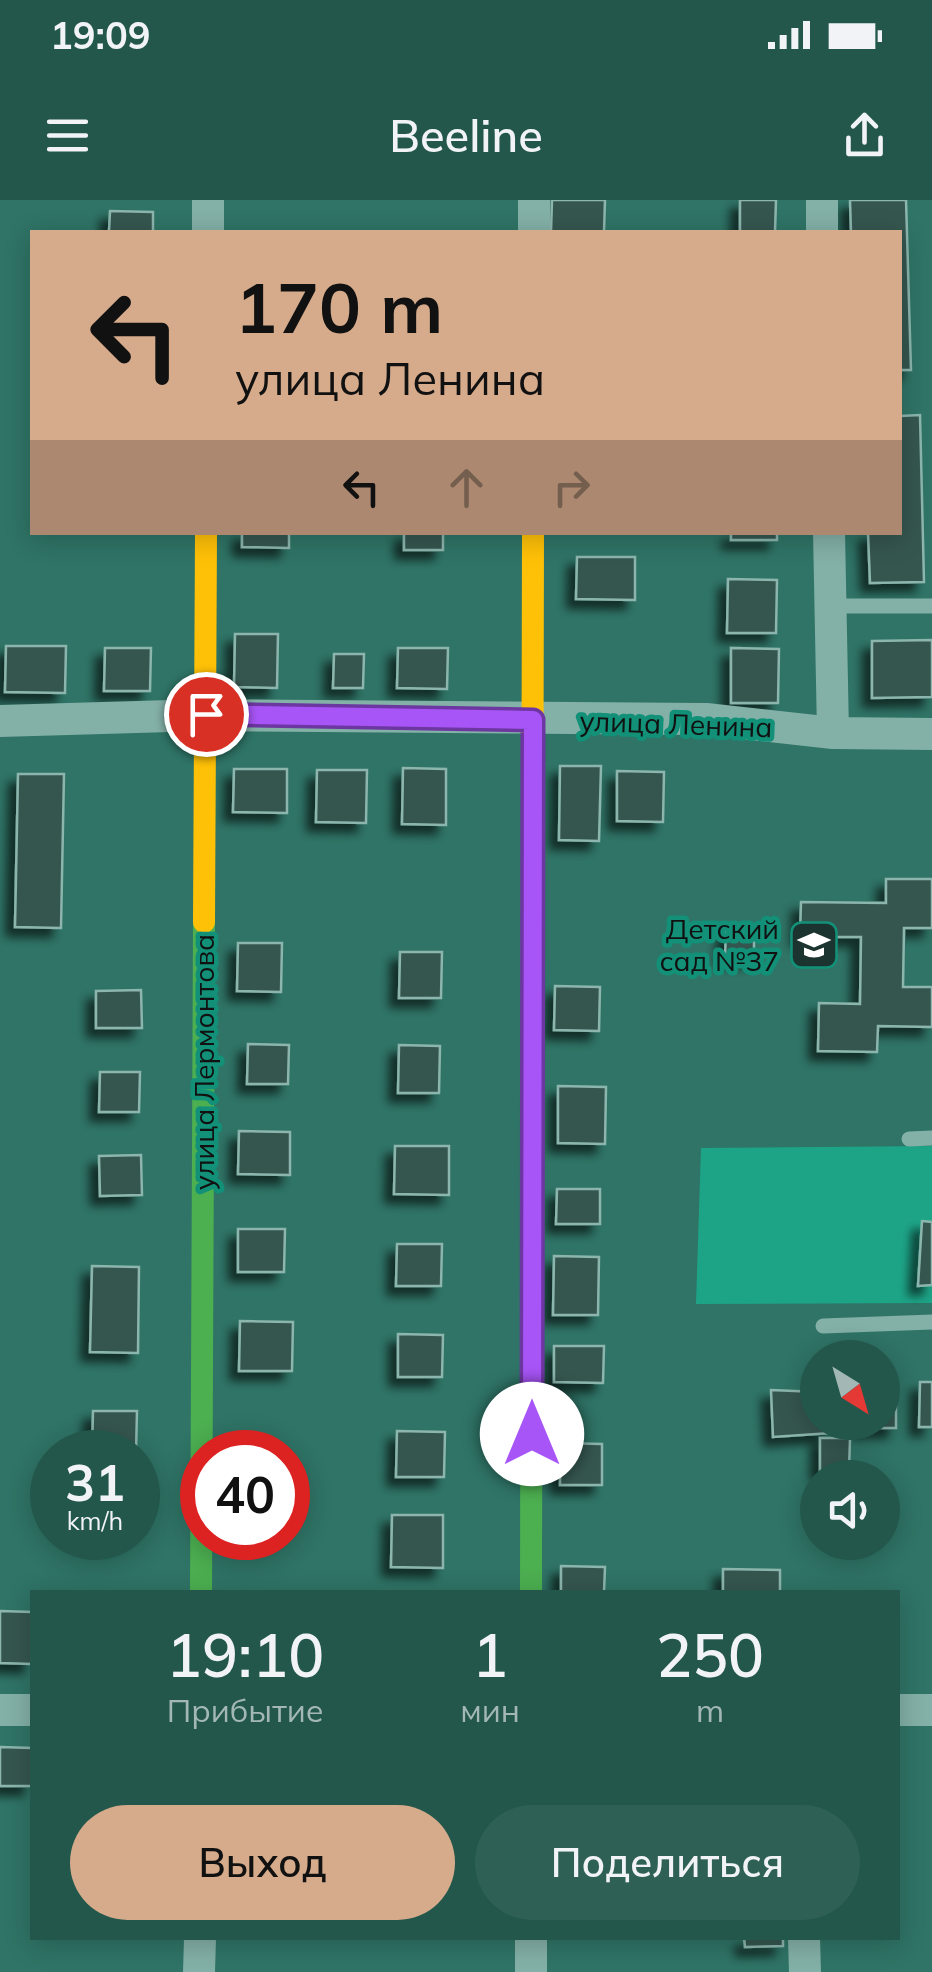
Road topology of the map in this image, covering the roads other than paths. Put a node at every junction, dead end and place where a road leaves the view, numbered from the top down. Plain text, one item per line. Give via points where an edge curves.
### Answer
1 (208, 200) edge
2 (534, 200) edge
3 (822, 200) edge
4 (208, 230) edge
5 (534, 230) edge
6 (822, 230) edge
7 (206, 535) edge
8 (533, 535) edge
9 (828, 535) edge
10 (830, 606) junction
11 (932, 606) edge
12 (206, 714) junction
13 (533, 720) junction
14 (0, 721) edge
15 (833, 733) junction
16 (932, 734) edge
17 (932, 1138) edge
18 (908, 1140) dead end
19 (932, 1322) edge
20 (824, 1326) dead end
21 (201, 1590) edge
22 (531, 1590) edge
23 (0, 1710) edge
24 (30, 1710) edge
25 (900, 1710) edge
26 (932, 1710) edge
27 (200, 1940) edge
28 (531, 1940) edge
29 (804, 1940) edge
30 (200, 1972) edge
31 (530, 1972) edge
32 (805, 1972) edge

1 - 4 street
2 - 5 street
3 - 6 street
7 - 12 street, улица Лермонтова
8 - 13 street
9 - 10 street
10 - 11 lane
10 - 15 street
12 - 13 street, улица Ленина
12 - 14 street, улица Ленина
12 - 21 street, улица Лермонтова
13 - 15 street, улица Ленина via 706,720
13 - 22 street
15 - 16 street, улица Ленина
17 - 18 lane
19 - 20 lane
23 - 24 street
25 - 26 street
27 - 30 street
28 - 31 street
29 - 32 street

